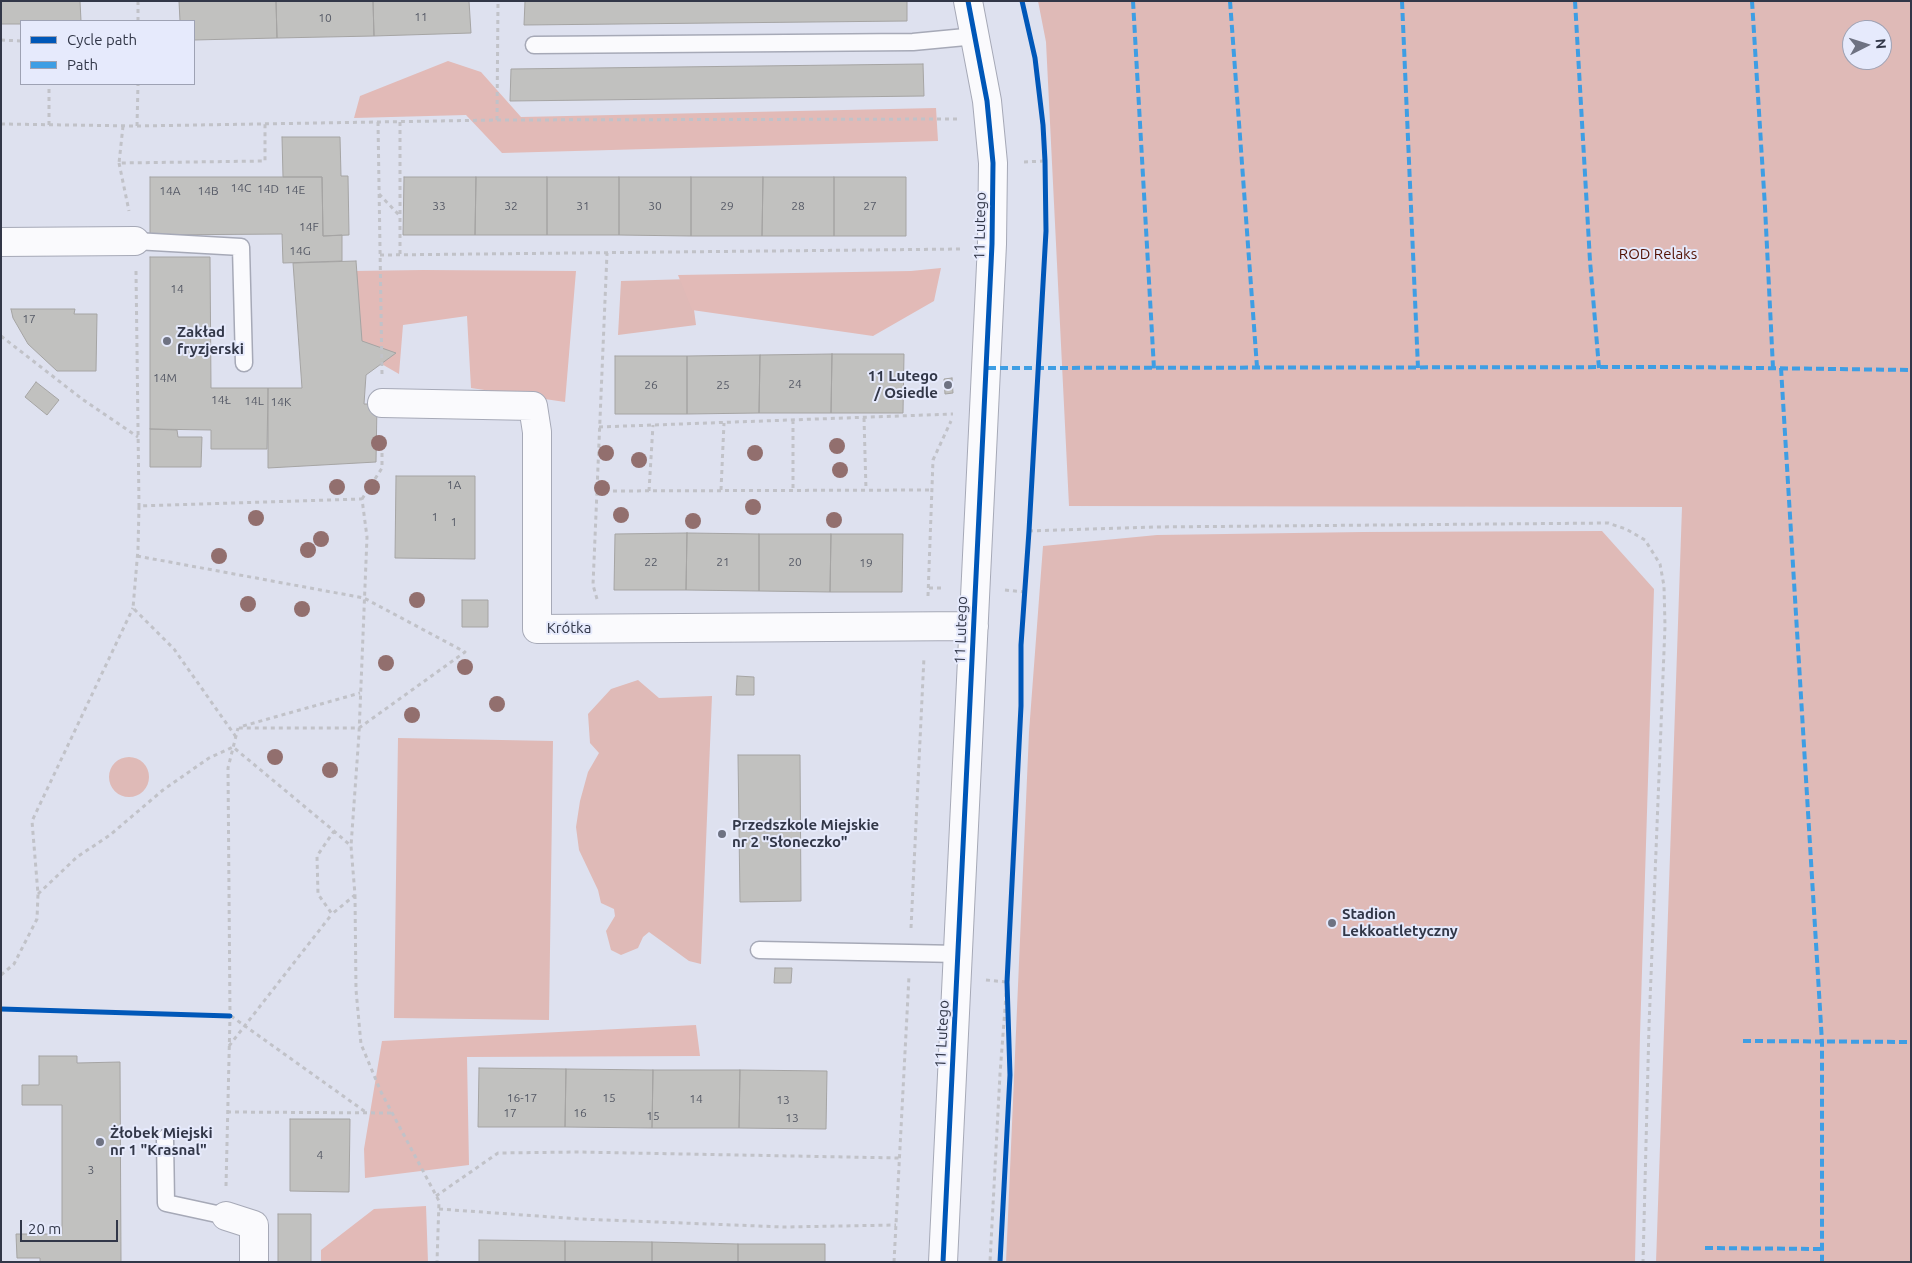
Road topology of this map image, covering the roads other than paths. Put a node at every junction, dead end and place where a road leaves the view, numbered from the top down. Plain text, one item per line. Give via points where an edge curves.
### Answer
1 (968, 1) edge
2 (976, 36) junction
3 (534, 45) dead end
4 (135, 241) joint
5 (1, 242) edge
6 (244, 363) dead end
7 (382, 403) road end
8 (974, 626) junction
9 (759, 950) dead end
10 (958, 966) junction
11 (166, 1138) dead end
12 (226, 1216) joint
13 (254, 1262) edge
14 (943, 1262) edge

1 - 2 street, 11 Lutego
2 - 3 lane via 913,42
2 - 8 street, 11 Lutego via 988,101 993,172 988,368
4 - 5 street
4 - 6 lane via 241,247
7 - 8 street, Krótka via 532,406 537,432 537,628
8 - 10 street, 11 Lutego
9 - 10 lane
10 - 14 street, 11 Lutego
11 - 12 lane via 166,1203
12 - 13 street via 254,1225

